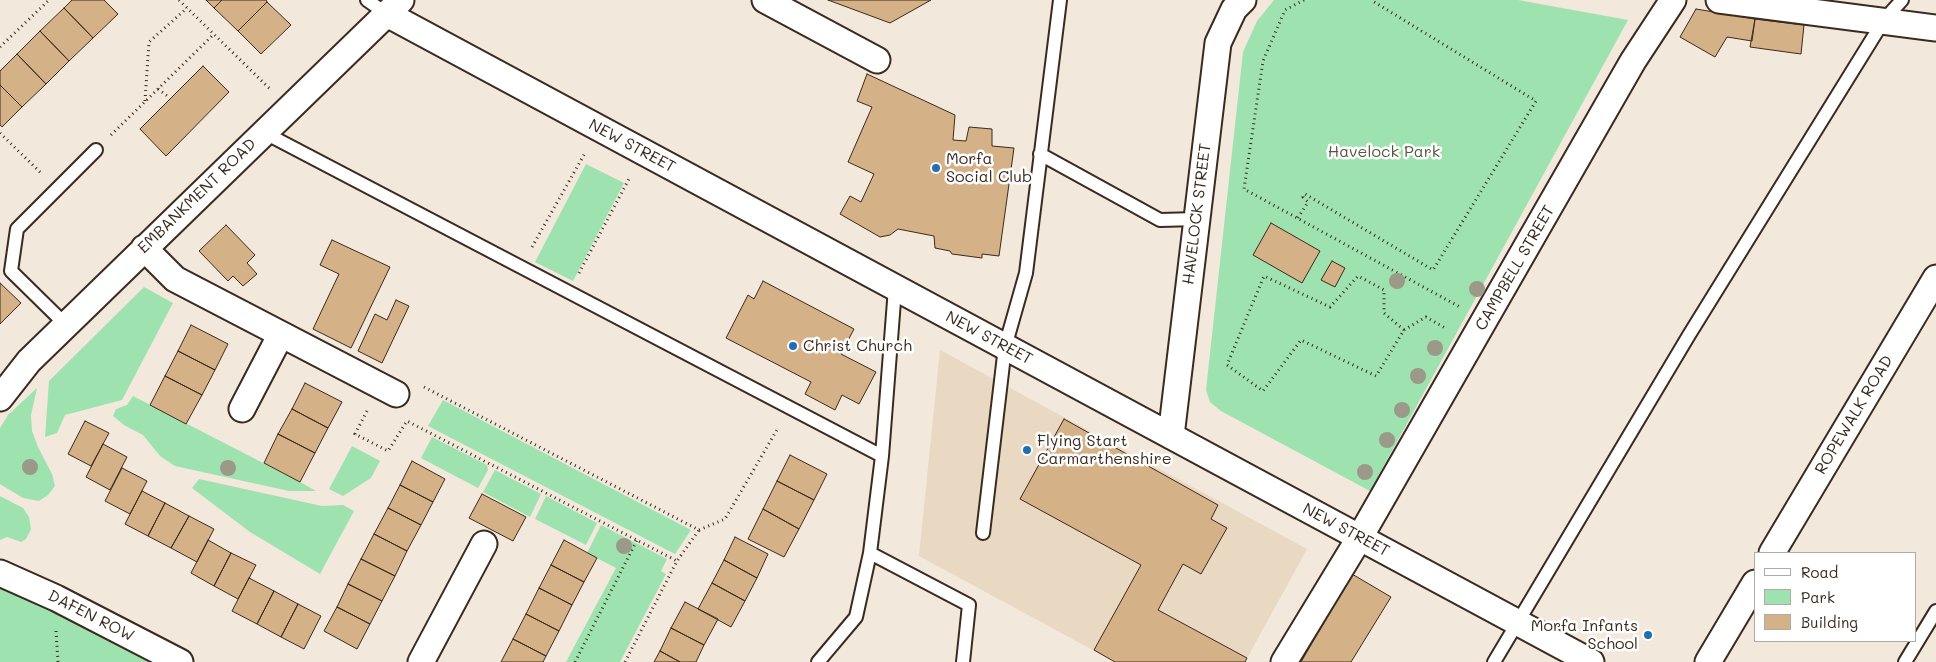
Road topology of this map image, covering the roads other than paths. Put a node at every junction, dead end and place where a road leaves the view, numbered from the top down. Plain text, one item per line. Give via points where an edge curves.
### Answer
1 (367, 0) edge
2 (765, 0) edge
3 (1060, 0) edge
4 (1244, 0) edge
5 (1673, 0) edge
6 (1719, 0) edge
7 (1902, 0) edge
8 (394, 7) edge
9 (1884, 20) junction
10 (1936, 28) edge
11 (876, 60) dead end
12 (263, 132) junction
13 (96, 150) road end
14 (1040, 154) junction
15 (1197, 218) junction
16 (144, 248) junction
17 (1936, 278) edge
18 (895, 288) junction
19 (66, 325) junction
20 (280, 336) junction
21 (1005, 347) junction
22 (407, 389) road end
23 (0, 398) edge
24 (242, 409) dead end
25 (1171, 436) junction
26 (882, 456) junction
27 (983, 532) dead end
28 (1360, 537) junction
29 (484, 544) dead end
30 (1773, 552) edge
31 (870, 553) junction
32 (0, 574) edge
33 (1754, 585) edge
34 (1936, 611) edge
35 (1518, 623) junction
36 (180, 662) edge
37 (421, 662) edge
38 (818, 662) edge
39 (963, 662) edge
40 (1284, 662) edge
41 (1494, 662) edge
42 (1590, 662) edge
43 (1708, 662) edge
44 (1905, 662) edge

1 - 8 lane
2 - 11 street
3 - 14 lane
4 - 15 street, HAVELOCK STREET via 1234,9 1218,43
5 - 28 street, CAMPBELL STREET via 1633,61
6 - 9 street
7 - 9 lane
8 - 12 street, EMBANKMENT ROAD
8 - 18 street, NEW STREET via 599,128
9 - 10 street
9 - 35 lane via 1689,335
12 - 16 street, EMBANKMENT ROAD
12 - 26 lane
13 - 19 lane via 17,229 11,271
14 - 15 lane via 1160,220
14 - 21 lane via 1026,273
15 - 25 street, HAVELOCK STREET
16 - 19 street, EMBANKMENT ROAD
16 - 20 street via 175,279
17 - 30 street, ROPEWALK ROAD
18 - 21 street, NEW STREET
18 - 26 lane
19 - 23 street, EMBANKMENT ROAD via 29,362
20 - 22 street
20 - 24 street
21 - 25 street, NEW STREET
21 - 27 lane
25 - 28 street, NEW STREET
26 - 31 lane
28 - 35 street, NEW STREET
28 - 40 street, CAMPBELL STREET
29 - 37 street
31 - 38 lane via 856,617
31 - 39 lane via 969,605
32 - 36 street, DAFEN ROW via 56,598
33 - 43 street
34 - 44 lane
35 - 41 lane
35 - 42 street, NEW STREET

